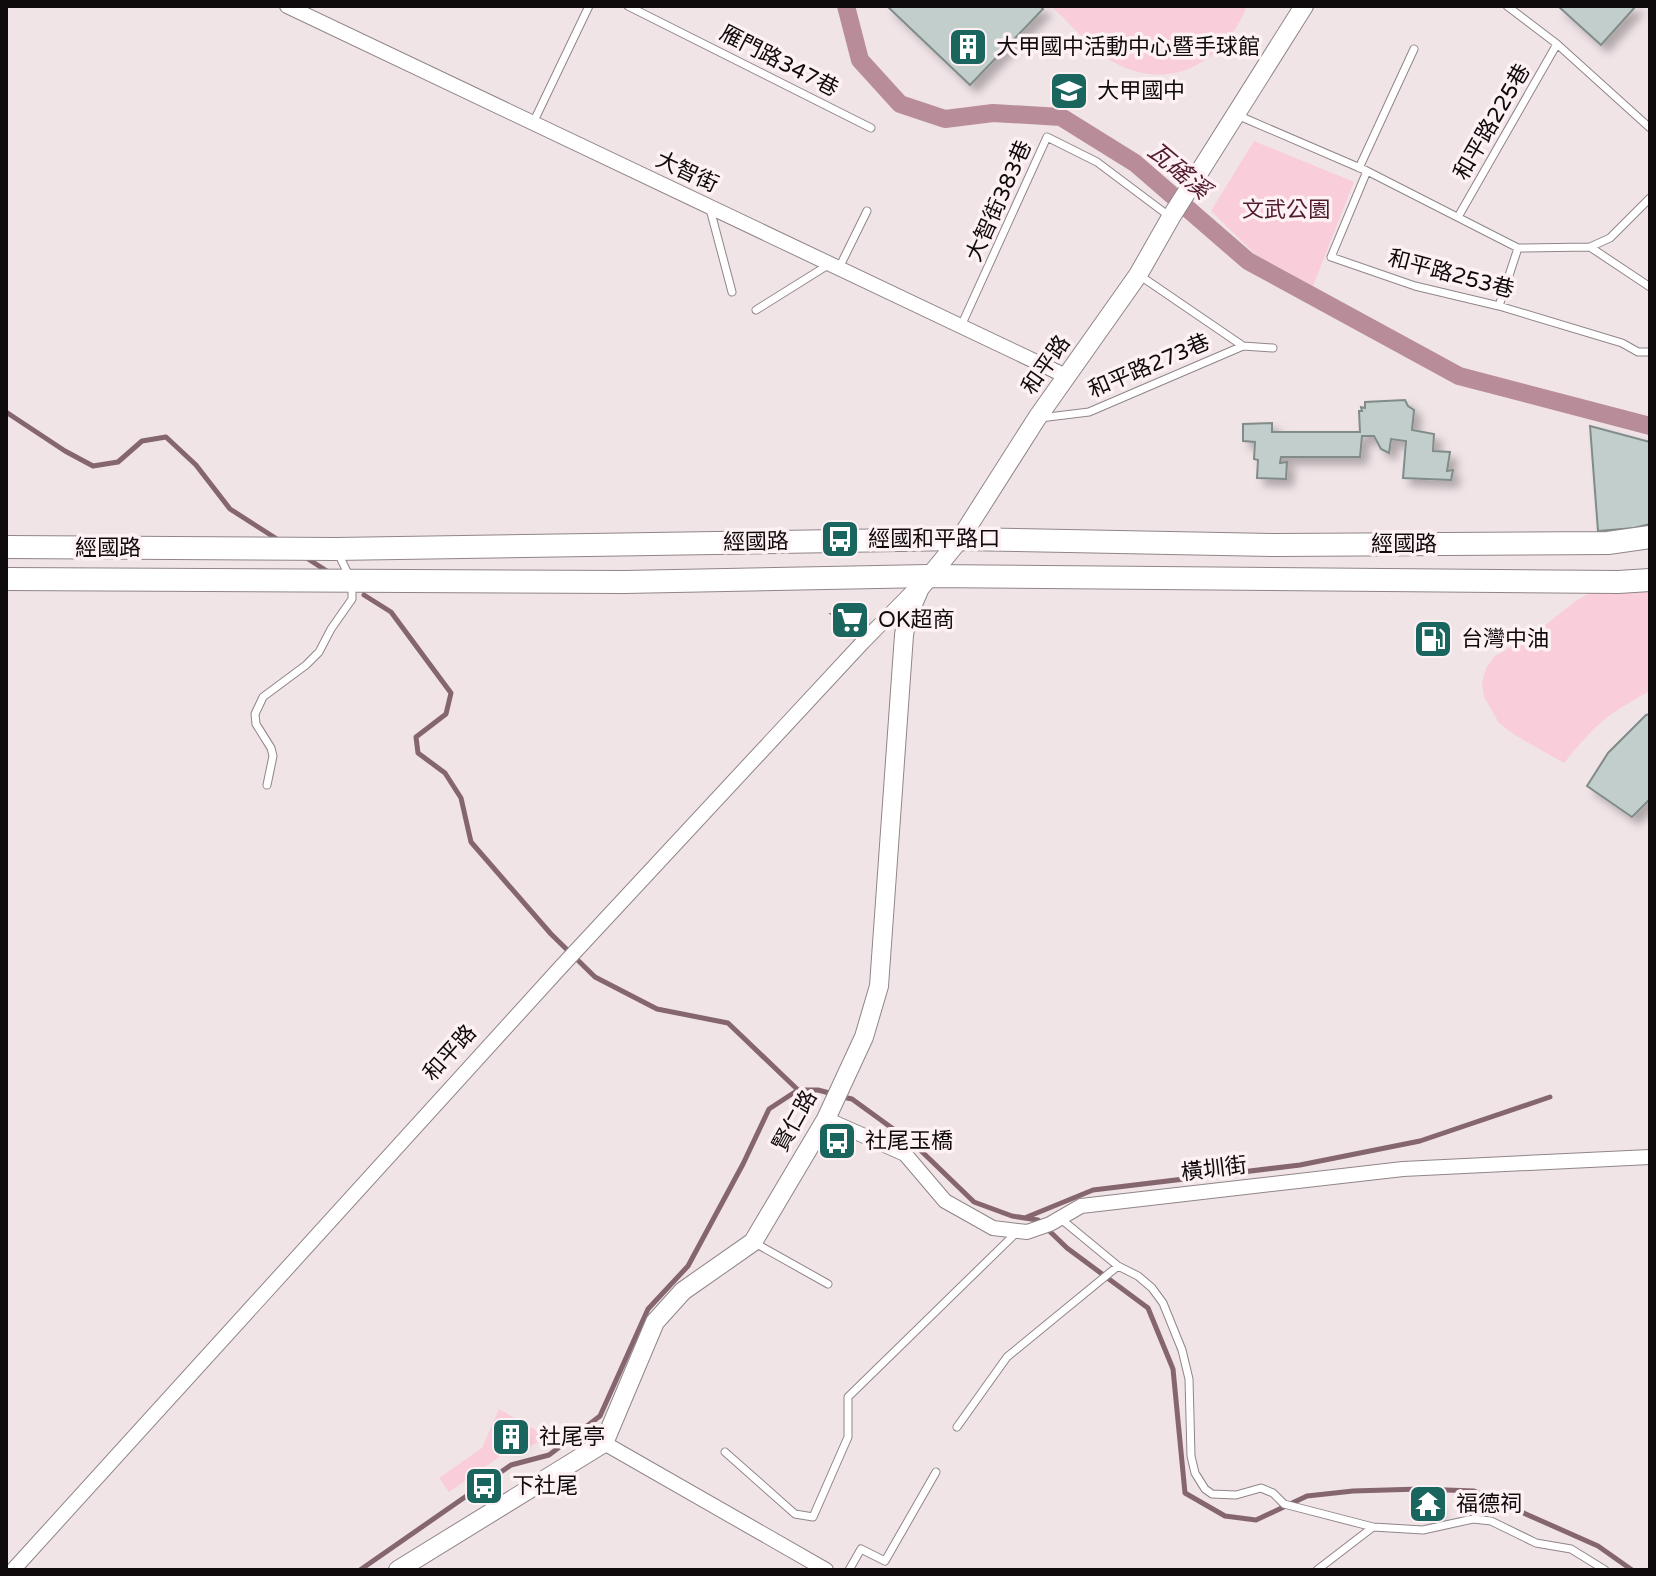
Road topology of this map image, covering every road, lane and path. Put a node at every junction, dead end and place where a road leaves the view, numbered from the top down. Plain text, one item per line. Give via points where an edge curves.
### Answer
1 (287, 6) edge
2 (589, 6) edge
3 (628, 6) edge
4 (1304, 6) edge
5 (1507, 6) edge
6 (1557, 44) junction
7 (1414, 49) dead end
8 (1236, 115) junction
9 (533, 123) junction
10 (871, 128) dead end
11 (1650, 128) edge
12 (1363, 169) junction
13 (1650, 198) edge
14 (710, 207) junction
15 (867, 211) dead end
16 (1171, 217) junction
17 (1458, 217) junction
18 (1590, 247) junction
19 (1518, 248) junction
20 (834, 266) junction
21 (1138, 275) junction
22 (1650, 287) edge
23 (732, 292) dead end
24 (1499, 306) junction
25 (756, 310) dead end
26 (961, 326) junction
27 (1243, 346) junction
28 (1273, 348) dead end
29 (1650, 352) edge
30 (1068, 377) junction
31 (1037, 418) junction
32 (1650, 537) edge
33 (960, 539) junction
34 (6, 547) edge
35 (335, 549) junction
36 (929, 576) junction
37 (6, 579) edge
38 (1650, 580) edge
39 (352, 582) junction
40 (267, 785) dead end
41 (826, 1119) junction
42 (1650, 1157) edge
43 (1056, 1222) junction
44 (1022, 1232) junction
45 (753, 1242) junction
46 (1118, 1266) junction
47 (828, 1284) dead end
48 (957, 1427) dead end
49 (604, 1443) junction
50 (725, 1452) dead end
51 (936, 1472) dead end
52 (1373, 1527) junction
53 (401, 1569) edge
54 (13, 1570) edge
55 (826, 1570) edge
56 (849, 1570) edge
57 (1317, 1570) edge
58 (1605, 1570) edge

1 - 9 street, 大智街
2 - 9 lane
3 - 10 lane, 雁門路347巷
4 - 8 street
5 - 6 lane
6 - 11 lane
6 - 17 lane, 和平路225巷
7 - 12 lane, 和平路253巷
8 - 12 lane, 和平路253巷
8 - 16 street, 和平路
9 - 14 street, 大智街
12 - 17 lane, 和平路253巷
12 - 24 lane, 和平路253巷 via 1331,257 1415,286
13 - 18 lane via 1610,238
14 - 20 street, 大智街
14 - 23 lane
15 - 20 lane
16 - 21 street, 和平路
16 - 26 lane, 大智街383巷 via 1097,162 1047,137
17 - 19 lane, 和平路253巷
18 - 19 lane, 和平路253巷
18 - 22 lane
19 - 24 lane
20 - 25 lane
20 - 26 street, 大智街
21 - 27 lane
21 - 30 street, 和平路
24 - 29 lane, 和平路253巷
26 - 30 street, 大智街
27 - 28 lane, 和平路273巷
27 - 31 lane, 和平路273巷 via 1089,412
30 - 31 street, 和平路
31 - 33 street, 和平路
32 - 33 main road, 經國路 via 1608,543 1276,545
33 - 35 main road, 經國路
33 - 36 street, 賢仁路
34 - 35 main road, 經國路
35 - 39 lane
36 - 38 main road, 經國路
36 - 39 main road, 經國路
36 - 41 street, 賢仁路 via 913,600 904,635 879,986 864,1037
36 - 54 street, 和平路 via 559,969
37 - 39 main road, 經國路
39 - 40 lane via 352,599 319,652 257,706 256,724 273,756
41 - 44 street via 905,1154 945,1201 993,1228
41 - 45 street, 賢仁路
42 - 43 street, 橫圳街 via 1387,1171 1081,1206
43 - 44 street, 橫圳街
43 - 46 lane
44 - 50 lane via 848,1397 848,1437 813,1517 795,1514
45 - 47 lane
45 - 49 street, 賢仁路 via 683,1291 655,1322
46 - 48 lane via 1007,1357
46 - 52 lane via 1152,1288 1169,1316 1189,1379 1191,1456 1205,1489 1220,1496 1261,1488 1309,1513
49 - 53 street
49 - 55 street
51 - 56 lane via 885,1561 861,1549
52 - 57 lane
52 - 58 lane via 1423,1530 1473,1519 1491,1521 1536,1543 1571,1549

